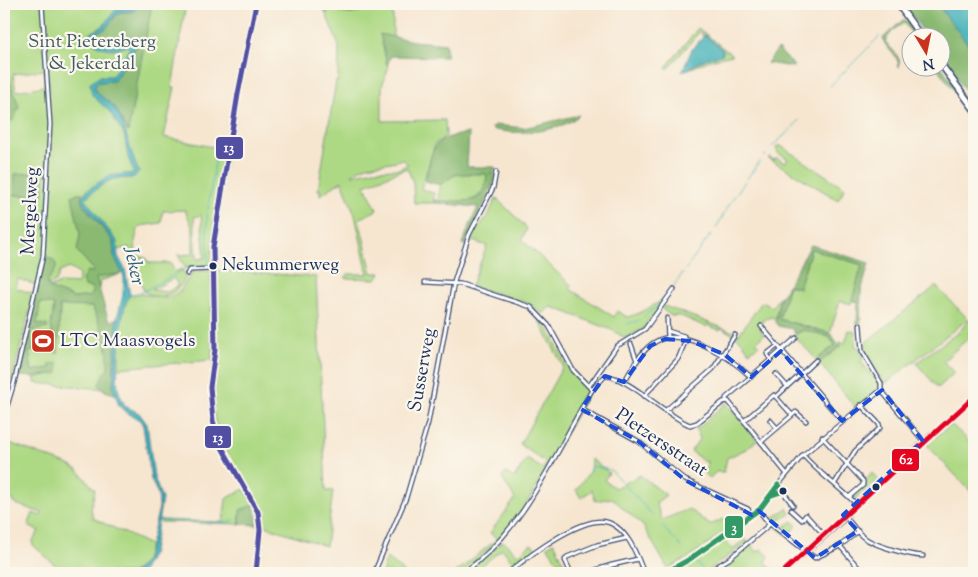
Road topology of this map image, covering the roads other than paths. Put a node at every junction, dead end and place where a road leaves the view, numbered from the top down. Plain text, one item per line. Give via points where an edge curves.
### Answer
1 (42, 4) edge
2 (256, 4) edge
3 (898, 4) edge
4 (913, 28) edge
5 (950, 77) edge
6 (974, 109) edge
7 (496, 172) dead end
8 (213, 268) junction
9 (187, 274) dead end
10 (425, 282) dead end
11 (454, 282) junction
12 (674, 289) dead end
13 (667, 318) dead end
14 (860, 325) dead end
15 (761, 326) dead end
16 (668, 331) junction
17 (735, 335) dead end
18 (668, 338) junction
19 (796, 338) dead end
20 (684, 340) junction
21 (631, 344) dead end
22 (776, 347) dead end
23 (781, 351) junction
24 (724, 354) junction
25 (771, 360) junction
26 (816, 360) dead end
27 (637, 362) junction
28 (800, 373) junction
29 (776, 374) dead end
30 (752, 377) junction
31 (624, 382) junction
32 (786, 385) junction
33 (590, 388) junction
34 (881, 390) junction
35 (644, 396) junction
36 (776, 397) junction
37 (974, 397) edge
38 (726, 401) junction
39 (861, 405) junction
40 (581, 409) junction
41 (665, 411) junction
42 (792, 415) junction
43 (4, 416) edge
44 (770, 420) dead end
45 (744, 421) junction
46 (806, 421) dead end
47 (842, 421) junction
48 (777, 428) junction
49 (822, 438) junction
50 (761, 442) junction
51 (924, 442) junction
52 (803, 456) junction
53 (847, 463) junction
54 (786, 474) junction
55 (835, 483) junction
56 (778, 485) junction
57 (849, 497) junction
58 (856, 504) junction
59 (793, 505) dead end
60 (790, 510) dead end
61 (759, 511) junction
62 (752, 515) junction
63 (844, 516) junction
64 (770, 524) junction
65 (858, 531) junction
66 (824, 535) junction
67 (627, 538) junction
68 (840, 546) junction
69 (806, 552) junction
70 (923, 556) dead end
71 (638, 560) junction
72 (256, 573) edge
73 (374, 573) edge
74 (463, 573) edge
75 (509, 573) edge
76 (571, 573) edge
77 (586, 573) edge
78 (644, 573) edge
79 (666, 573) edge
80 (706, 573) edge
81 (782, 573) edge
82 (864, 573) edge

1 - 43 street, Mergelweg via 50,124 43,256
2 - 8 main road via 216,224
3 - 4 main road
5 - 6 main road
7 - 11 street, Susserweg via 493,188 469,235
8 - 9 street via 190,270
8 - 72 main road via 215,350 211,408 224,453 258,512 260,530
10 - 11 street
11 - 33 street via 519,302 539,313 568,363
11 - 73 street, Susserweg via 428,423 406,498
12 - 33 street via 645,329 617,346
13 - 16 street
14 - 34 street via 862,351 881,383
15 - 23 street
16 - 18 street
16 - 20 street via 684,336
17 - 24 street
18 - 20 street
18 - 27 street via 653,343
19 - 23 street
20 - 24 street
20 - 35 street via 678,359
21 - 27 street
22 - 25 street via 767,354
23 - 25 street
23 - 28 street
24 - 30 street
24 - 41 street via 702,380
25 - 30 street
26 - 28 street
27 - 31 street
28 - 32 street
28 - 47 street
29 - 32 street
30 - 38 street
31 - 33 street via 605,376
31 - 35 street
32 - 36 street
33 - 40 street
34 - 39 street
34 - 51 street
35 - 41 street
36 - 42 street
36 - 45 street via 774,395
37 - 51 main road
38 - 41 street via 694,425 686,424
38 - 45 street
39 - 47 street
39 - 53 street via 880,427
40 - 62 street, Pletzersstraat via 638,441 680,477 748,510
40 - 74 street via 514,524 494,547
42 - 46 street via 798,412
42 - 48 street
44 - 48 street
45 - 50 street
47 - 49 street
48 - 50 street
49 - 52 street
49 - 53 street
50 - 54 street
51 - 58 main road
52 - 54 street
52 - 55 street via 818,473
53 - 55 street
53 - 57 street via 863,483
54 - 56 street
55 - 57 street
56 - 59 street
56 - 61 main road
57 - 58 street
58 - 63 main road
60 - 66 street via 802,520 805,517
61 - 62 main road
61 - 64 street
62 - 79 main road via 690,560
63 - 65 street
63 - 66 main road
64 - 69 street
64 - 80 street
65 - 68 street
65 - 70 street via 874,543
66 - 69 main road
67 - 71 street
67 - 75 street via 611,523 594,523 554,539
67 - 76 street via 567,557 565,560
68 - 69 street via 816,558
68 - 82 street
69 - 81 main road
71 - 77 street
71 - 78 street

